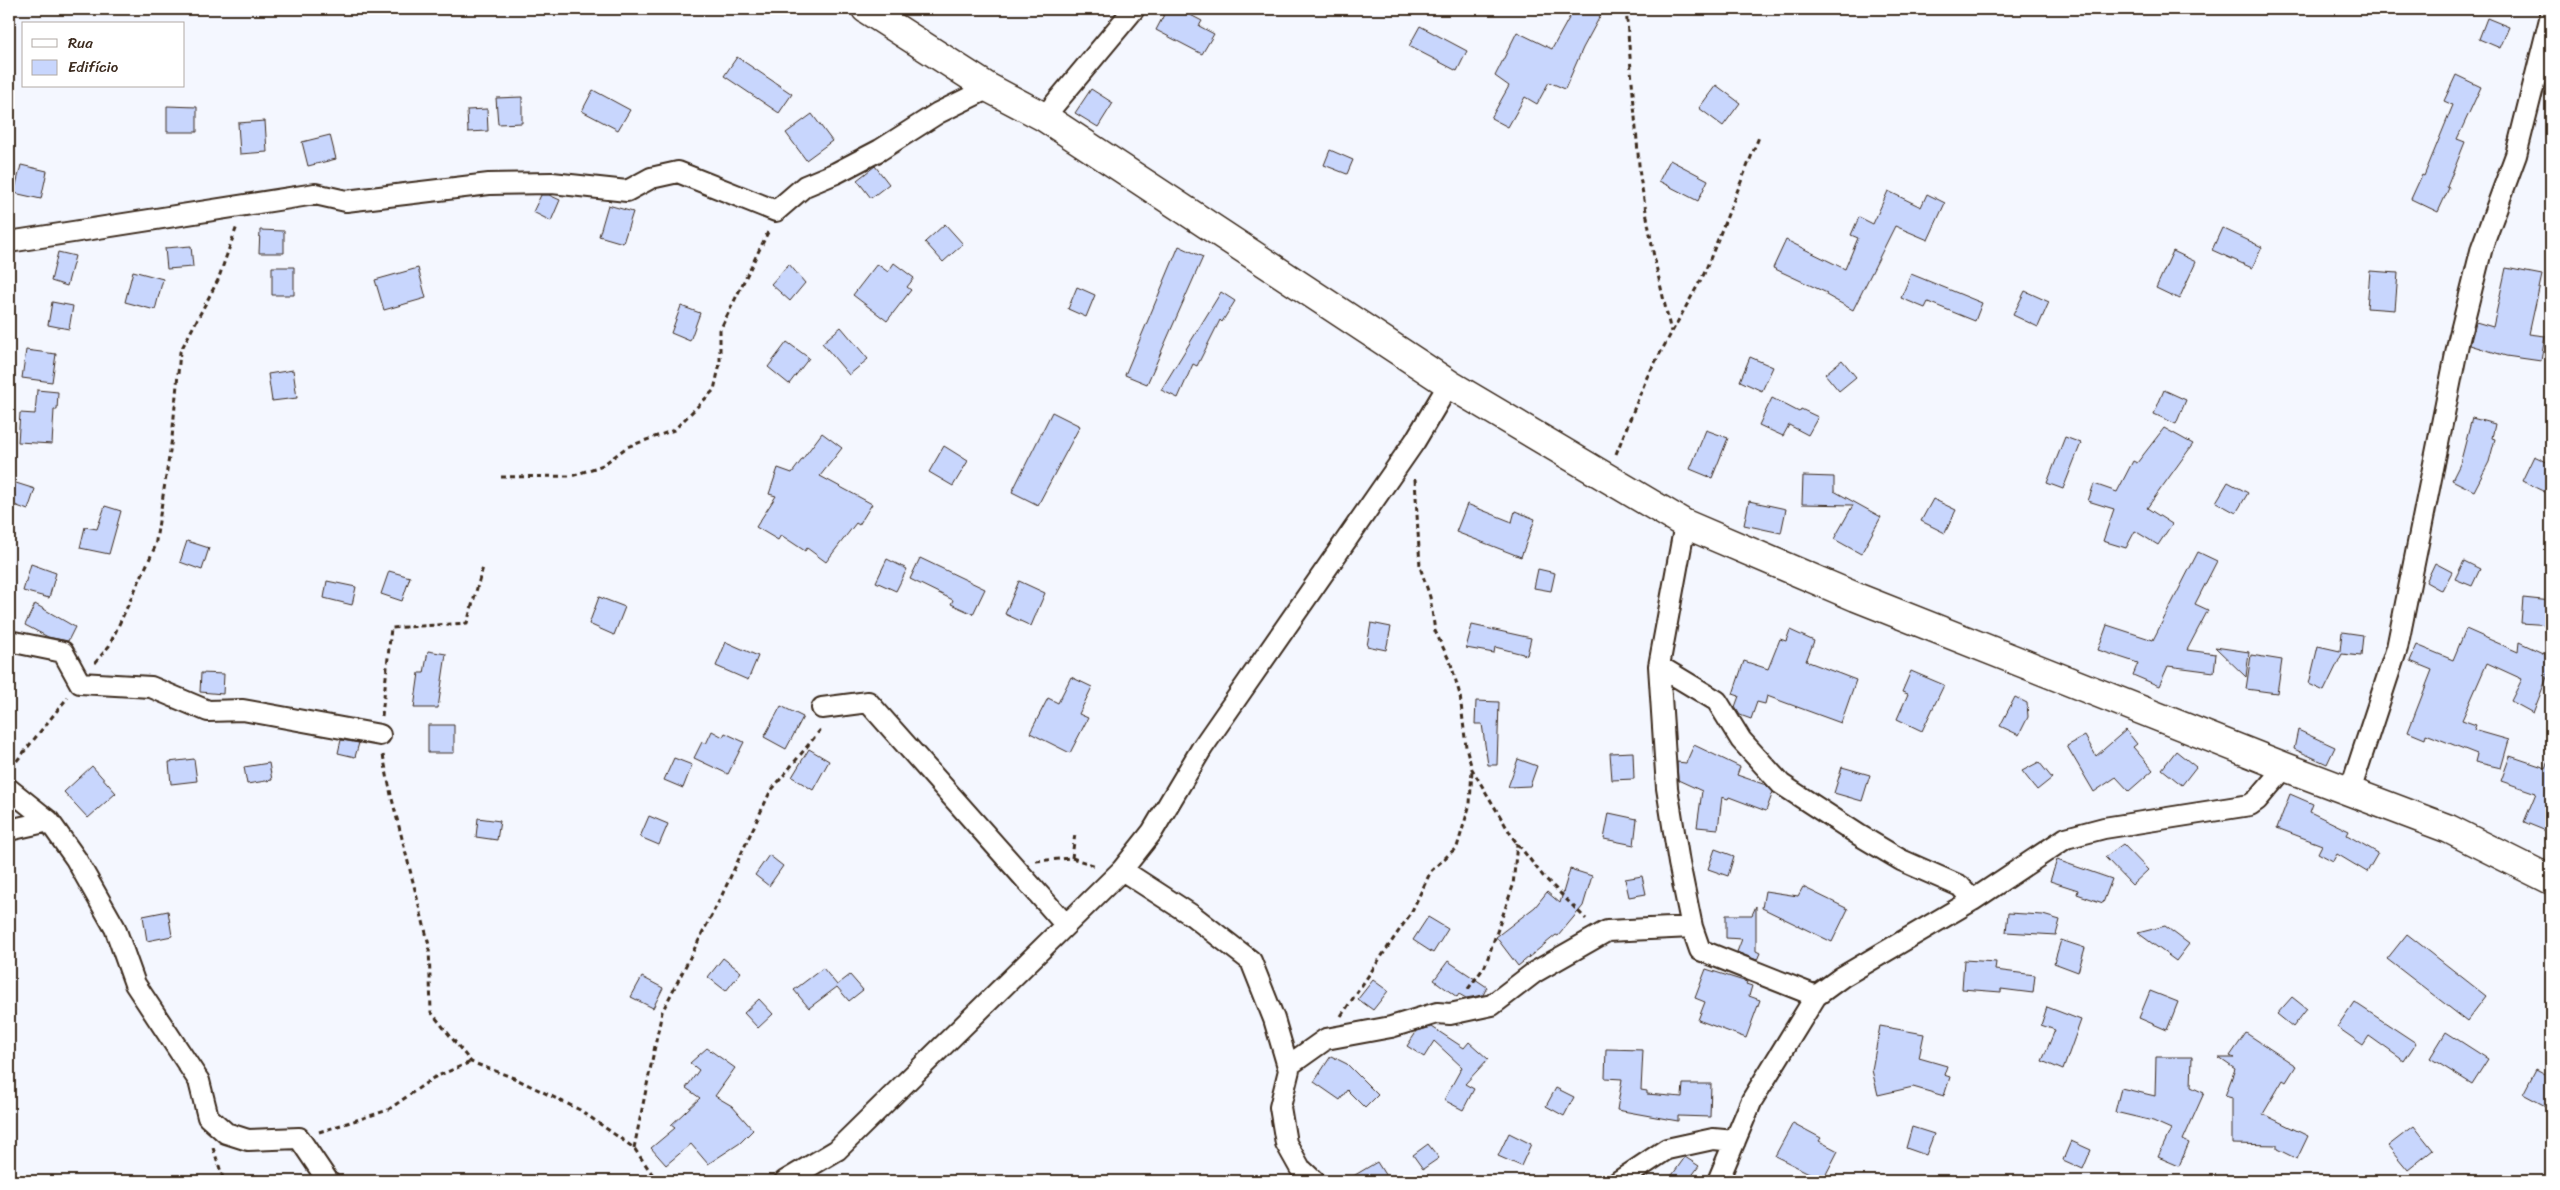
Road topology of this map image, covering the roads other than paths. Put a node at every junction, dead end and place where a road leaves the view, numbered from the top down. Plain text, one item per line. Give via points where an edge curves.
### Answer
1 (866, 9) edge
2 (1134, 9) edge
3 (2551, 15) edge
4 (989, 88) junction
5 (1044, 117) junction
6 (9, 242) edge
7 (1449, 384) junction
8 (1685, 524) junction
9 (9, 640) edge
10 (1658, 666) junction
11 (825, 716) road end
12 (380, 735) road end
13 (2285, 767) junction
14 (9, 789) edge
15 (2350, 792) junction
16 (49, 821) junction
17 (9, 830) edge
18 (1122, 870) junction
19 (2551, 880) edge
20 (1973, 900) junction
21 (1066, 924) junction
22 (1692, 927) junction
23 (1816, 996) junction
24 (1288, 1066) junction
25 (1735, 1141) junction
26 (328, 1181) edge
27 (785, 1181) edge
28 (1314, 1181) edge
29 (1619, 1181) edge
30 (1718, 1181) edge

1 - 4 street
2 - 5 street
3 - 15 street via 2516,155 2482,247 2459,339 2397,648
4 - 5 street
4 - 6 street via 938,112 880,150 806,186 776,211 678,172 652,178 626,191 552,183 489,184 346,201 315,194
5 - 7 street
7 - 8 street
7 - 18 street via 1415,441 1202,748 1152,832
8 - 10 street
8 - 13 street via 1856,597
9 - 12 street via 63,652 80,683 151,687 208,711 243,710
10 - 20 street via 1717,701 1741,740 1781,784 1901,860 1960,886
10 - 22 street via 1667,788
11 - 21 street via 868,702
13 - 15 street
13 - 20 street via 2250,805 2112,826 2066,838
14 - 16 street
15 - 19 street via 2449,829
16 - 17 street
16 - 26 street via 76,859 115,928 136,984 199,1081 208,1118 226,1133 248,1140 300,1138
18 - 21 street
18 - 24 street via 1193,916 1251,961
20 - 23 street via 1842,977
21 - 27 street via 837,1150
22 - 23 street via 1700,950
22 - 24 street via 1601,934 1535,972 1492,1005 1450,1014 1437,1013 1391,1028 1326,1039
23 - 25 street via 1752,1100
24 - 28 street via 1280,1107 1286,1143 1300,1168
25 - 29 street via 1713,1139 1667,1148
25 - 30 street

